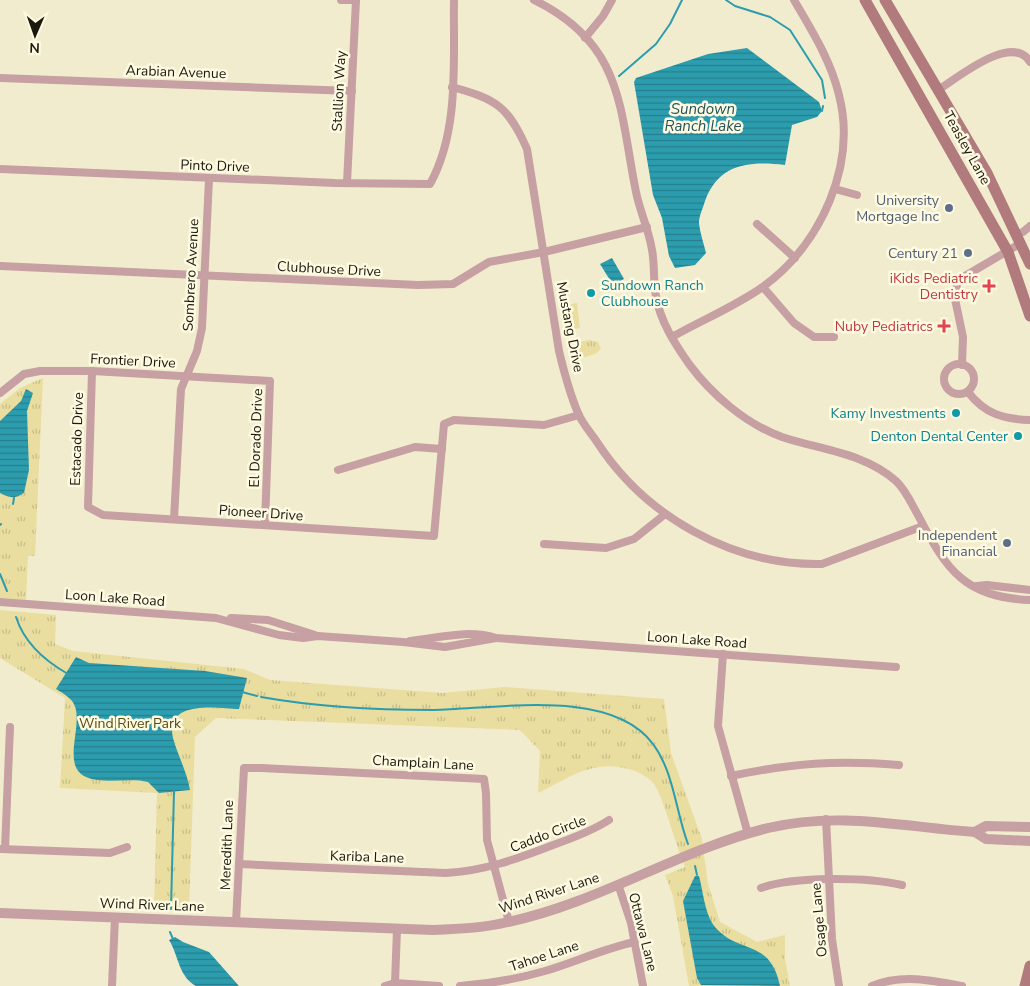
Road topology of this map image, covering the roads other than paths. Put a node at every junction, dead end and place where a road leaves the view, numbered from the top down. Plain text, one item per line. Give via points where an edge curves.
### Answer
1 (341, 0) edge
2 (356, 0) edge
3 (454, 0) edge
4 (534, 0) edge
5 (612, 0) edge
6 (794, 0) edge
7 (865, 0) edge
8 (885, 0) edge
9 (585, 38) junction
10 (1030, 62) edge
11 (0, 78) edge
12 (452, 87) junction
13 (938, 90) junction
14 (352, 91) junction
15 (0, 169) edge
16 (209, 179) junction
17 (347, 183) junction
18 (835, 189) junction
19 (857, 195) dead end
20 (757, 224) dead end
21 (1030, 226) edge
22 (647, 227) junction
23 (1019, 238) junction
24 (544, 252) junction
25 (1008, 252) junction
26 (795, 258) junction
27 (1030, 264) edge
28 (0, 266) edge
29 (205, 276) junction
30 (763, 287) junction
31 (1030, 316) edge
32 (672, 337) junction
33 (834, 337) dead end
34 (962, 364) junction
35 (92, 372) junction
36 (186, 376) junction
37 (270, 381) joint
38 (968, 392) junction
39 (0, 393) edge
40 (578, 415) junction
41 (1030, 420) edge
42 (442, 449) junction
43 (338, 470) dead end
44 (88, 507) joint
45 (664, 515) junction
46 (174, 519) junction
47 (265, 526) junction
48 (923, 526) junction
49 (544, 544) dead end
50 (976, 586) junction
51 (1030, 590) edge
52 (1030, 600) edge
53 (0, 602) edge
54 (722, 654) junction
55 (896, 666) dead end
56 (10, 727) dead end
57 (899, 765) dead end
58 (244, 768) joint
59 (731, 776) junction
60 (826, 819) junction
61 (609, 820) dead end
62 (1030, 827) edge
63 (975, 832) junction
64 (748, 834) junction
65 (1030, 840) edge
66 (127, 847) dead end
67 (3, 849) edge
68 (239, 864) junction
69 (494, 867) junction
70 (828, 880) junction
71 (618, 884) junction
72 (902, 885) dead end
73 (760, 888) dead end
74 (0, 913) edge
75 (115, 918) junction
76 (236, 922) junction
77 (509, 922) junction
78 (397, 928) junction
79 (634, 942) junction
80 (1030, 966) edge
81 (395, 983) junction
82 (112, 986) edge
83 (385, 986) edge
84 (438, 986) edge
85 (460, 986) edge
86 (642, 986) edge
87 (840, 986) edge
88 (872, 986) edge
89 (962, 986) edge
90 (1025, 986) edge

1 - 2 street
2 - 14 street, Stallion Way
3 - 12 street
4 - 9 street via 564,18
5 - 9 street
6 - 18 street via 829,62 840,97 842,155
7 - 25 main road, Teasley Lane
8 - 13 main road, Teasley Lane
9 - 22 street via 599,54 617,92 640,209
10 - 13 street via 1020,54 1001,53 988,57
11 - 14 street, Arabian Avenue
12 - 17 street, Pinto Drive via 445,146 430,184
12 - 24 street, Mustang Drive via 497,103 515,122 527,149
13 - 23 main road, Teasley Lane via 987,173
14 - 17 street, Stallion Way
15 - 16 street, Pinto Drive
16 - 17 street, Pinto Drive
16 - 29 street, Sombrero Avenue
18 - 19 street
18 - 26 street via 820,223
20 - 26 street
21 - 23 street
22 - 24 street, Clubhouse Drive
22 - 32 street via 653,252 656,297 660,314
23 - 25 street
23 - 27 main road, Teasley Lane
24 - 29 street, Clubhouse Drive via 489,262 453,284
24 - 40 street, Mustang Drive via 559,351
25 - 31 main road, Teasley Lane
25 - 34 street via 965,276 957,284 956,299 963,338
26 - 30 street
28 - 29 street, Clubhouse Drive
29 - 36 street, Sombrero Avenue via 200,341
30 - 32 street
30 - 33 street via 794,323 814,337
32 - 48 street via 689,364 718,397 750,421 776,434 876,466 899,484
34 - 38 street via 969,368 974,378
34 - 38 street via 952,366 944,380 950,392
35 - 36 street, Frontier Drive
35 - 39 street, Frontier Drive via 40,371 24,374
35 - 44 street, Estacado Drive
36 - 37 street, Frontier Drive
36 - 46 street, Sombrero Avenue via 181,389
37 - 47 street, El Dorado Drive
38 - 41 street via 979,406 999,416
40 - 42 street via 544,425 454,420 444,424
40 - 45 street, Mustang Drive via 611,464
42 - 43 street via 415,447
42 - 47 street, Pioneer Drive via 434,536
44 - 46 street, Pioneer Drive via 103,515
45 - 48 street, Mustang Drive via 718,544 770,559 804,564 822,564
45 - 49 street via 634,539 606,548
46 - 47 street, Pioneer Drive
48 - 50 street via 944,563
50 - 51 street
50 - 52 street via 985,593 1000,597
53 - 54 street, Loon Lake Road via 227,619 303,638 318,636 445,647 496,638
54 - 55 street, Loon Lake Road
54 - 59 street via 718,726
56 - 67 street
57 - 59 street via 814,762
58 - 68 street, Meredith Lane
58 - 69 street, Champlain Lane via 484,779 487,840
59 - 64 street
60 - 63 street, Wind River Lane via 871,820
60 - 64 street, Wind River Lane
60 - 70 street, Osage Lane
61 - 69 street, Caddo Circle via 594,830
62 - 63 street, Wind River Lane via 986,826
63 - 65 street, Wind River Lane via 986,839
64 - 71 street, Wind River Lane
66 - 67 street via 110,853
68 - 69 street, Kariba Lane via 446,873
68 - 76 street, Meredith Lane
69 - 77 street, Champlain Lane
70 - 72 street via 859,878
70 - 73 street via 774,883
70 - 87 street, Osage Lane via 832,939
71 - 77 street, Wind River Lane
71 - 79 street, Ottawa Lane via 627,907
74 - 75 street, Wind River Lane
75 - 76 street, Wind River Lane
75 - 82 street
76 - 78 street, Wind River Lane
77 - 78 street, Wind River Lane via 458,929
78 - 81 street
79 - 85 street, Tahoe Lane via 511,980
79 - 86 street, Ottawa Lane
80 - 90 main road
81 - 83 street
81 - 84 street
88 - 89 street via 901,979

